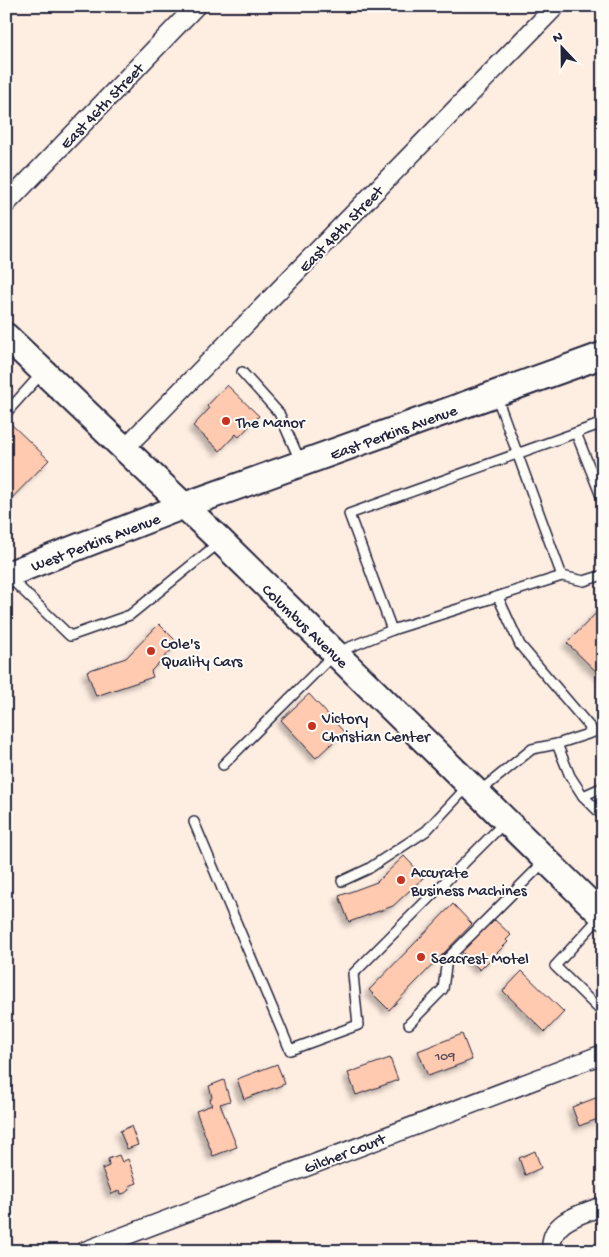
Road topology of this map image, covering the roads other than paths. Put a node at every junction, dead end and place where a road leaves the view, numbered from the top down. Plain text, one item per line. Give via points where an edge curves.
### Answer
1 (196, 6) edge
2 (556, 6) edge
3 (6, 204) edge
4 (6, 336) edge
5 (603, 356) edge
6 (44, 371) junction
7 (242, 372) dead end
8 (495, 394) junction
9 (6, 413) edge
10 (603, 423) edge
11 (576, 433) junction
12 (124, 449) junction
13 (517, 455) junction
14 (302, 464) junction
15 (603, 501) edge
16 (183, 506) junction
17 (221, 541) junction
18 (7, 575) edge
19 (603, 575) edge
20 (562, 576) junction
21 (498, 596) junction
22 (392, 630) junction
23 (335, 653) junction
24 (599, 731) edge
25 (557, 744) junction
26 (223, 765) dead end
27 (603, 787) edge
28 (473, 789) junction
29 (583, 796) junction
30 (603, 816) edge
31 (506, 821) junction
32 (194, 822) dead end
33 (546, 860) junction
34 (342, 881) dead end
35 (602, 916) edge
36 (603, 1013) edge
37 (409, 1024) dead end
38 (603, 1054) edge
39 (603, 1206) edge
40 (553, 1242) edge
41 (85, 1251) edge

1 - 3 street, East 46th Street
2 - 12 street, East 48th Street
4 - 6 main road, Columbus Avenue
5 - 8 main road, East Perkins Avenue
6 - 9 lane
6 - 12 main road, Columbus Avenue
7 - 14 lane via 279,413
8 - 13 lane
8 - 14 main road, East Perkins Avenue
10 - 11 lane
11 - 13 lane
11 - 15 lane
12 - 16 main road, Columbus Avenue
13 - 20 lane
13 - 22 lane via 349,514
14 - 16 main road, East Perkins Avenue
16 - 17 main road, Columbus Avenue
16 - 18 main road, West Perkins Avenue
17 - 18 lane via 130,615 70,636
17 - 23 main road, Columbus Avenue
19 - 20 lane via 584,581
20 - 21 lane
21 - 22 lane
21 - 24 lane via 520,645
22 - 23 lane
23 - 26 lane
23 - 28 main road, Columbus Avenue
24 - 25 lane
25 - 28 lane via 532,749
25 - 29 lane via 570,776
27 - 29 lane
28 - 31 main road, Columbus Avenue
28 - 34 lane via 426,831 368,869
29 - 30 lane
31 - 32 lane via 353,974 358,1025 290,1050
31 - 33 main road, Columbus Avenue
33 - 35 main road, Columbus Avenue
33 - 37 lane via 447,959 443,990
35 - 36 lane via 555,966
38 - 41 street, Gilcher Court
39 - 40 street via 561,1224

